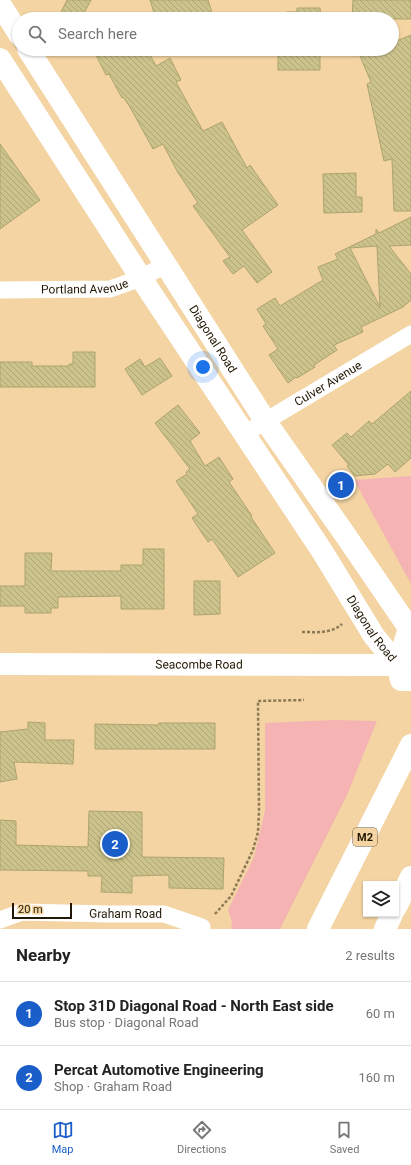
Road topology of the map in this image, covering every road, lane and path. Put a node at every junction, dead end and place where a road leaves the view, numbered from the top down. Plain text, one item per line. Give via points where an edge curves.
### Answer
1 (0, 4) edge
2 (12, 23) edge
3 (32, 56) edge
4 (0, 59) edge
5 (165, 265) junction
6 (141, 278) junction
7 (0, 290) edge
8 (411, 334) edge
9 (266, 422) junction
10 (244, 434) junction
11 (343, 620) dead end
12 (302, 632) dead end
13 (0, 664) edge
14 (405, 670) edge
15 (304, 700) dead end
16 (411, 745) edge
17 (411, 877) edge
18 (399, 901) edge
19 (391, 917) edge
20 (0, 920) edge
21 (202, 927) joint
22 (318, 929) edge
23 (385, 929) edge

1 - 2 main road
3 - 5 main road, Diagonal Road
4 - 6 main road, Diagonal Road
5 - 6 street, Portland Avenue
5 - 9 main road, Diagonal Road
6 - 7 street, Portland Avenue via 110,288
6 - 10 main road, Diagonal Road
8 - 9 street, Culver Avenue
9 - 10 street, Culver Avenue
9 - 14 main road, Diagonal Road via 408,628
10 - 14 main road, Diagonal Road via 322,551 374,636
11 - 12 path via 342,624 327,632
13 - 14 main road, Seacombe Road
15 - 21 path via 258,701 258,832 231,896
16 - 22 main road, M2
17 - 18 main road
19 - 23 main road
20 - 21 street, Graham Road via 22,912 164,914

